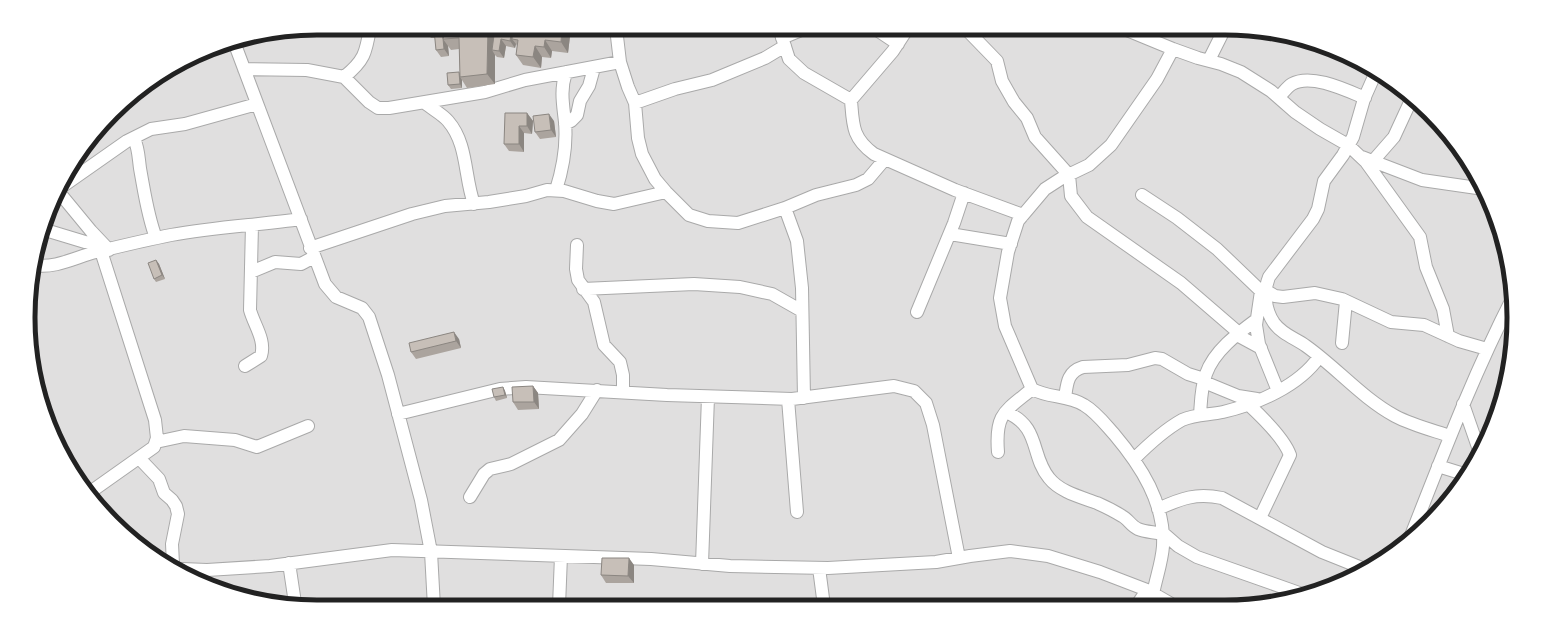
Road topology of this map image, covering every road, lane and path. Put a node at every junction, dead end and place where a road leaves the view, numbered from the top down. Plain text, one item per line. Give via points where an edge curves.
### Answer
1 (369, 35) edge
2 (617, 35) edge
3 (884, 35) edge
4 (904, 35) edge
5 (972, 35) edge
6 (1139, 35) edge
7 (1222, 35) edge
8 (782, 37) edge
9 (898, 44) junction
10 (236, 47) edge
11 (1173, 49) junction
12 (1209, 60) junction
13 (620, 62) junction
14 (594, 68) junction
15 (244, 69) junction
16 (566, 72) junction
17 (344, 77) junction
18 (1373, 78) edge
19 (1279, 97) junction
20 (1364, 98) junction
21 (446, 99) junction
22 (851, 100) junction
23 (425, 103) junction
24 (635, 103) junction
25 (257, 104) junction
26 (1409, 104) edge
27 (565, 124) junction
28 (453, 129) junction
29 (134, 138) junction
30 (1348, 145) junction
31 (1361, 157) junction
32 (885, 159) junction
33 (1373, 161) junction
34 (1069, 175) junction
35 (70, 181) edge
36 (1475, 188) edge
37 (556, 190) junction
38 (666, 192) junction
39 (964, 193) junction
40 (1142, 195) dead end
41 (62, 197) edge
42 (474, 204) junction
43 (785, 208) junction
44 (1023, 216) junction
45 (301, 219) junction
46 (252, 225) junction
47 (49, 232) edge
48 (950, 234) junction
49 (156, 238) junction
50 (577, 244) dead end
51 (1011, 244) junction
52 (104, 248) junction
53 (312, 253) junction
54 (39, 265) edge
55 (251, 272) junction
56 (583, 289) junction
57 (1263, 292) junction
58 (1346, 301) junction
59 (1507, 310) edge
60 (802, 311) junction
61 (917, 312) dead end
62 (1225, 321) junction
63 (1255, 323) junction
64 (1278, 328) junction
65 (1238, 334) junction
66 (1448, 336) junction
67 (1342, 343) dead end
68 (1261, 348) junction
69 (1487, 349) junction
70 (1319, 356) junction
71 (245, 366) dead end
72 (1204, 381) junction
73 (1032, 389) junction
74 (597, 390) junction
75 (623, 392) junction
76 (708, 397) junction
77 (1263, 397) junction
78 (804, 398) junction
79 (1065, 398) junction
80 (788, 399) junction
81 (1464, 404) junction
82 (1006, 412) junction
83 (398, 414) junction
84 (1200, 415) junction
85 (1261, 417) junction
86 (308, 426) dead end
87 (1450, 436) junction
88 (156, 442) junction
89 (1477, 444) edge
90 (998, 452) dead end
91 (139, 458) junction
92 (1134, 459) junction
93 (1438, 466) junction
94 (1460, 472) edge
95 (94, 490) edge
96 (470, 497) dead end
97 (1158, 509) junction
98 (797, 512) dead end
99 (1260, 518) junction
100 (1418, 523) edge
101 (1162, 533) junction
102 (431, 552) junction
103 (561, 556) junction
104 (959, 558) junction
105 (173, 560) edge
106 (289, 563) junction
107 (702, 564) junction
108 (1358, 566) edge
109 (819, 568) junction
110 (204, 574) edge
111 (1294, 591) edge
112 (1150, 592) junction
113 (294, 599) edge
114 (434, 600) edge
115 (559, 600) edge
116 (823, 600) edge
117 (1142, 600) edge
118 (1164, 600) edge

1 - 17 street via 364,57
2 - 13 street
3 - 9 street
4 - 9 street
5 - 34 street via 997,61 1002,81 1027,118 1035,137
6 - 11 street
7 - 12 street
8 - 22 street via 789,59 804,73
8 - 24 street via 765,58 712,80
9 - 22 street
10 - 15 street
11 - 12 street
11 - 34 street via 1157,79 1111,145 1089,165
12 - 19 street via 1241,72
13 - 14 street
13 - 24 street
14 - 16 street
14 - 27 street via 577,115
15 - 17 street via 306,70
15 - 25 street
16 - 21 street
16 - 27 street via 562,91
17 - 23 street via 378,108
18 - 20 street
19 - 20 street via 1292,84 1311,80 1334,85
19 - 30 street via 1320,129
20 - 30 street
21 - 23 street
21 - 28 street
22 - 32 street via 856,136 864,147
23 - 28 street via 448,120
24 - 38 street via 642,154
25 - 29 street via 185,124 151,129
25 - 45 street
26 - 33 street via 1394,138
27 - 37 street via 564,157
28 - 42 street via 464,156
29 - 35 street
29 - 49 street via 140,155 140,173 147,212
30 - 31 street
30 - 57 street via 1324,181 1313,219 1269,277
31 - 33 street
31 - 66 street via 1420,237 1426,267 1443,309
32 - 39 street
32 - 43 street via 868,179 856,185 816,194
33 - 36 street via 1427,181
34 - 44 street via 1045,190
34 - 62 street via 1071,196 1087,217 1181,283
37 - 38 street via 564,190 597,202 614,204
37 - 42 street
38 - 43 street via 689,215 708,221 738,223
39 - 44 street
39 - 48 street
40 - 57 street via 1217,249
41 - 52 street
42 - 53 street via 445,206 412,214
43 - 60 street via 797,241
44 - 51 street via 1018,221
45 - 46 street
45 - 53 street
46 - 49 street via 219,227
46 - 55 street
47 - 52 street
48 - 51 street
48 - 61 street
49 - 52 street
50 - 56 street via 576,269
51 - 73 street via 1000,298 1005,326
52 - 54 street via 50,266
52 - 88 street via 152,407
53 - 55 street via 300,264 275,262
53 - 83 street via 325,284 336,297 362,308 369,317
55 - 71 street via 250,310 263,349 261,356
56 - 60 street via 694,284 740,287 772,294
56 - 75 street via 594,302 604,345 620,362
57 - 58 street via 1283,297 1315,293
57 - 63 street
57 - 64 street
58 - 66 street via 1391,322 1424,326
58 - 67 street
59 - 69 street
60 - 78 street
62 - 63 street
62 - 65 street
63 - 64 street
63 - 65 street
63 - 68 street
64 - 70 street
65 - 68 street
65 - 72 street via 1213,360
66 - 69 street
68 - 77 street
69 - 81 street
70 - 77 street via 1302,376
70 - 87 street via 1371,401 1396,417
72 - 77 street via 1238,396
72 - 79 street via 1162,359 1155,358 1128,365 1076,369 1069,376
72 - 84 street
73 - 79 street via 1040,394
73 - 82 street
74 - 75 street
74 - 83 street via 526,387 500,389
74 - 96 street via 582,414 559,440 510,464 490,469
75 - 76 street
76 - 80 street
76 - 107 street
77 - 84 street via 1232,410
77 - 85 street
77 - 85 street
78 - 80 street
78 - 104 street via 894,386 914,391 926,403 933,425
79 - 92 street via 1083,404 1100,417
80 - 98 street
81 - 87 street
81 - 89 street
82 - 90 street via 996,431
82 - 101 street via 1018,418 1024,425 1030,434 1042,468 1056,485 1108,508 1136,528
83 - 102 street via 421,500
84 - 92 street via 1182,420 1171,427
85 - 99 street via 1290,455
86 - 88 street via 257,448 235,440 184,436
87 - 93 street
88 - 91 street via 154,447
91 - 95 street
91 - 105 street via 159,479 164,493 172,500 178,514 172,544
92 - 97 street via 1153,492
93 - 94 street
93 - 100 street
97 - 99 street via 1191,496 1207,495 1222,498
97 - 101 street
99 - 108 street via 1322,552
101 - 111 street via 1197,557
101 - 112 street via 1163,546
102 - 103 street
102 - 106 street via 392,550
102 - 114 street
103 - 107 street via 651,559
103 - 115 street
104 - 109 street via 936,562
104 - 112 street via 1010,551 1048,556 1100,572
106 - 110 street
106 - 113 street
107 - 109 street
109 - 116 street
112 - 117 street
112 - 118 street

